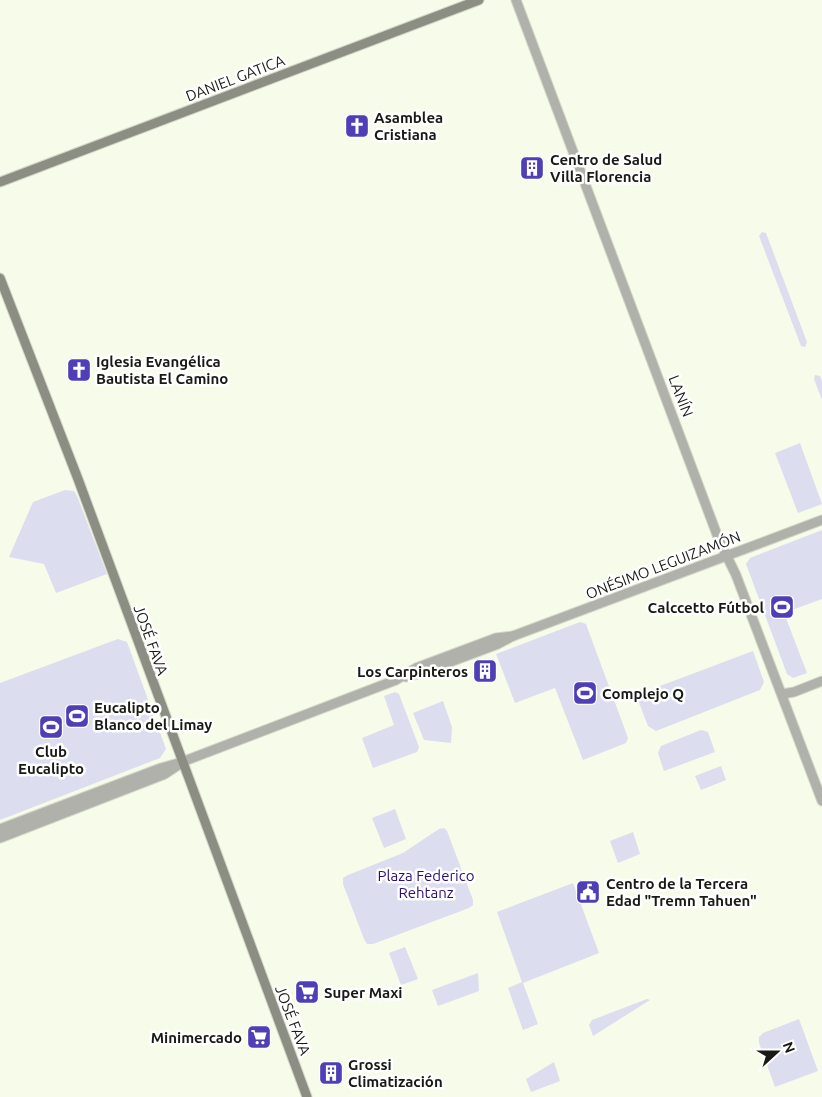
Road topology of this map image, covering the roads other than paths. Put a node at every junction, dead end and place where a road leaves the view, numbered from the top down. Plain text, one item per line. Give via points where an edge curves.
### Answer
1 (479, 0) edge
2 (516, 0) edge
3 (0, 182) edge
4 (0, 278) edge
5 (822, 520) edge
6 (726, 556) junction
7 (822, 681) edge
8 (782, 694) junction
9 (182, 762) junction
10 (822, 801) edge
11 (0, 829) edge
12 (0, 838) edge
13 (307, 1097) edge

1 - 3 main road, DANIEL GATICA
2 - 6 street, LANÍN
4 - 9 main road, JOSÉ FAVA
5 - 6 street, ONÉSIMO LEGUIZAMÓN
6 - 8 street, LANÍN
6 - 9 street, ONÉSIMO LEGUIZAMÓN
7 - 8 street
8 - 10 street, LANÍN
9 - 11 street, ONÉSIMO LEGUIZAMÓN
9 - 12 street, ONÉSIMO LEGUIZAMÓN via 165,774
9 - 13 main road, JOSÉ FAVA

